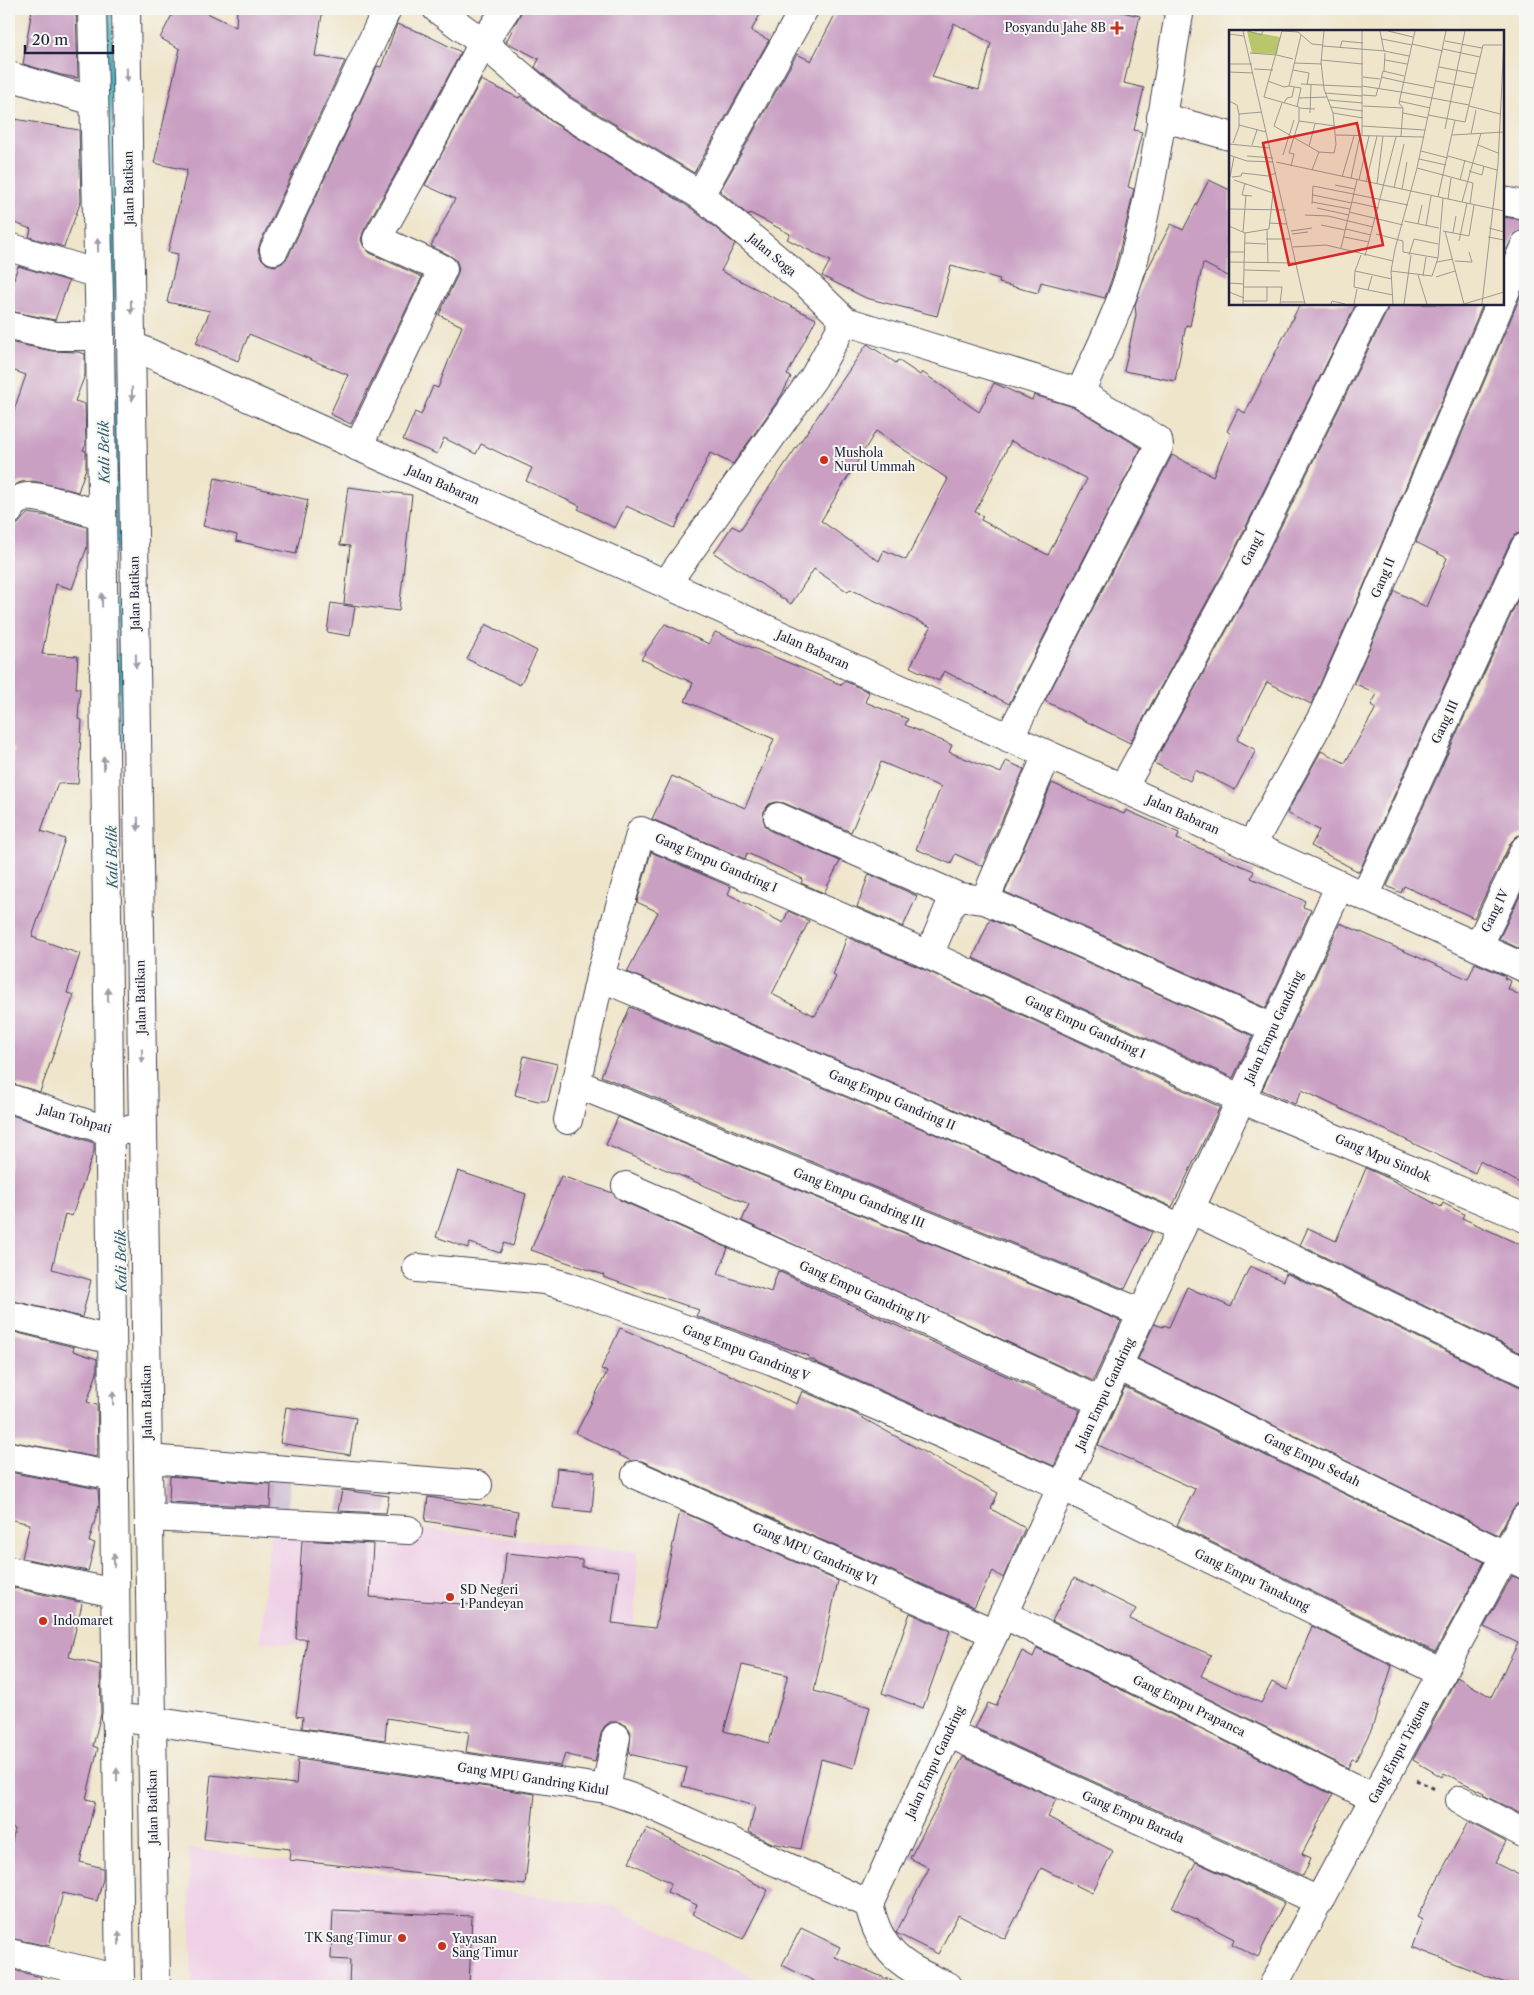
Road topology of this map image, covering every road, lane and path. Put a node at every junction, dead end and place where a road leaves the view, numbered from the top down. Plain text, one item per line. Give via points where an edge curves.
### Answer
1 (92, 9) edge
2 (126, 9) edge
3 (387, 9) edge
4 (437, 9) edge
5 (506, 9) edge
6 (804, 9) edge
7 (1180, 9) edge
8 (483, 43) junction
9 (9, 76) edge
10 (94, 101) junction
11 (1161, 118) junction
12 (1229, 136) edge
13 (700, 195) junction
14 (1504, 201) edge
15 (1525, 206) edge
16 (1525, 245) edge
17 (9, 247) edge
18 (274, 250) dead end
19 (98, 274) junction
20 (1504, 295) edge
21 (1373, 305) edge
22 (1500, 305) edge
23 (845, 321) junction
24 (9, 326) edge
25 (115, 341) junction
26 (1080, 393) junction
27 (358, 447) junction
28 (9, 511) edge
29 (101, 515) junction
30 (1525, 547) edge
31 (666, 584) junction
32 (1010, 738) junction
33 (1047, 754) junction
34 (1123, 788) junction
35 (778, 817) dead end
36 (1252, 846) junction
37 (1525, 849) edge
38 (1340, 885) junction
39 (1365, 896) junction
40 (972, 898) junction
41 (1478, 947) junction
42 (929, 956) junction
43 (1525, 968) edge
44 (600, 977) junction
45 (1273, 1028) junction
46 (575, 1083) junction
47 (9, 1098) edge
48 (1241, 1099) junction
49 (568, 1120) dead end
50 (126, 1130) junction
51 (626, 1186) dead end
52 (1525, 1218) edge
53 (1186, 1219) junction
54 (417, 1268) dead end
55 (1142, 1313) junction
56 (9, 1315) edge
57 (112, 1340) junction
58 (1118, 1366) junction
59 (1525, 1372) edge
60 (1101, 1402) junction
61 (9, 1456) edge
62 (148, 1459) junction
63 (636, 1475) dead end
64 (114, 1476) junction
65 (478, 1485) dead end
66 (1062, 1486) junction
67 (149, 1517) junction
68 (1525, 1518) edge
69 (408, 1530) dead end
70 (1515, 1560) edge
71 (9, 1572) edge
72 (115, 1593) junction
73 (998, 1624) junction
74 (1442, 1673) junction
75 (116, 1718) junction
76 (152, 1721) junction
77 (948, 1733) junction
78 (616, 1737) dead end
79 (1390, 1768) junction
80 (606, 1789) junction
81 (1374, 1798) junction
82 (1460, 1800) joint
83 (1525, 1834) edge
84 (1319, 1901) junction
85 (869, 1904) junction
86 (9, 1953) edge
87 (120, 1983) edge
88 (156, 1986) edge
89 (948, 1986) edge
90 (1273, 1986) edge

1 - 10 street, Jalan Batikan
2 -> 25 street, Jalan Batikan
3 - 18 street
4 - 8 street, Jalan Soga
5 - 8 street
6 - 13 street
7 - 11 street
8 - 13 street, Jalan Soga via 560,109
8 - 27 street via 378,239 443,269
9 - 10 street
19 -> 10 street, Jalan Batikan
11 - 12 street
11 - 26 street via 1134,260 1121,299
13 - 23 street, Jalan Soga via 807,284
14 - 15 street
16 - 20 street
17 - 19 street
19 - 25 street, Jalan Batikan
21 - 34 street, Gang I via 1241,572
22 - 36 street, Gang II via 1322,717
23 - 26 street
23 - 31 street via 814,377
24 - 25 street via 55,336
25 - 27 street, Jalan Babaran
25 - 29 street, Jalan Batikan
25 -> 50 street, Jalan Batikan
26 - 32 street via 1158,440 1159,446
27 - 31 street, Jalan Babaran
28 - 29 street via 10,506 20,499 35,497
50 -> 29 street, Jalan Batikan
30 - 39 street, Gang III
31 - 32 street, Jalan Babaran
32 - 33 street, Jalan Babaran
33 - 34 street, Jalan Babaran
33 - 40 street
34 - 36 street, Jalan Babaran
35 - 40 street
36 - 38 street, Jalan Babaran
37 - 41 street, Gang IV
38 - 39 street, Jalan Babaran
38 - 45 street, Jalan Empu Gandring
39 - 41 street, Jalan Babaran
40 - 42 street via 949,908
40 - 45 street
41 - 43 street, Jalan Babaran
42 - 44 street, Gang Empu Gandring I via 641,831
42 - 48 street, Gang Empu Gandring I
44 - 46 street
44 - 53 street, Gang Empu Gandring II
45 - 48 street, Jalan Empu Gandring
46 - 49 street
46 - 55 street, Gang Empu Gandring III
47 - 50 street, Jalan Tohpati
48 - 52 street, Gang Mpu Sindok
48 - 53 street, Jalan Empu Gandring
50 - 57 street, Jalan Batikan
50 - 62 street, Jalan Batikan
51 - 60 street, Gang Empu Gandring IV
53 - 55 street, Jalan Empu Gandring
53 - 59 street, Gang Empu Gandring II
54 - 66 street, Gang Empu Gandring V via 545,1280 567,1286 773,1361
55 - 58 street, Jalan Empu Gandring
56 - 57 street
64 -> 57 street, Jalan Batikan
58 - 60 street, Jalan Empu Gandring
58 - 70 street, Gang Empu Sedah
60 - 66 street, Jalan Empu Gandring
61 - 64 street
62 - 65 street
62 - 67 street, Jalan Batikan
63 - 73 street, Gang MPU Gandring VI
72 -> 64 street, Jalan Batikan
66 - 73 street, Jalan Empu Gandring
66 - 74 street, Gang Empu Tanakung
67 - 69 street
67 - 76 street, Jalan Batikan
68 - 70 street, Gang Empu Triguna
70 - 74 street, Gang Empu Triguna
71 - 72 street
72 - 75 street, Jalan Batikan
73 - 77 street, Jalan Empu Gandring
73 - 81 street, Gang Empu Prapanca
74 - 79 street, Gang Empu Triguna
75 - 76 street, Gang MPU Gandring Kidul
87 -> 75 street, Jalan Batikan
76 - 80 street, Gang MPU Gandring Kidul
76 - 88 street, Jalan Batikan
77 - 84 street, Gang Empu Barada
77 - 85 street, Jalan Empu Gandring
78 - 80 street
79 - 81 street, Gang Empu Triguna
79 - 82 path
80 - 85 street, Gang MPU Gandring Kidul via 644,1802
81 - 84 street, Gang Empu Triguna
82 - 83 street
84 - 90 street, Gang Empu Triguna
85 - 89 street via 882,1941 893,1954 919,1973
86 - 87 street

